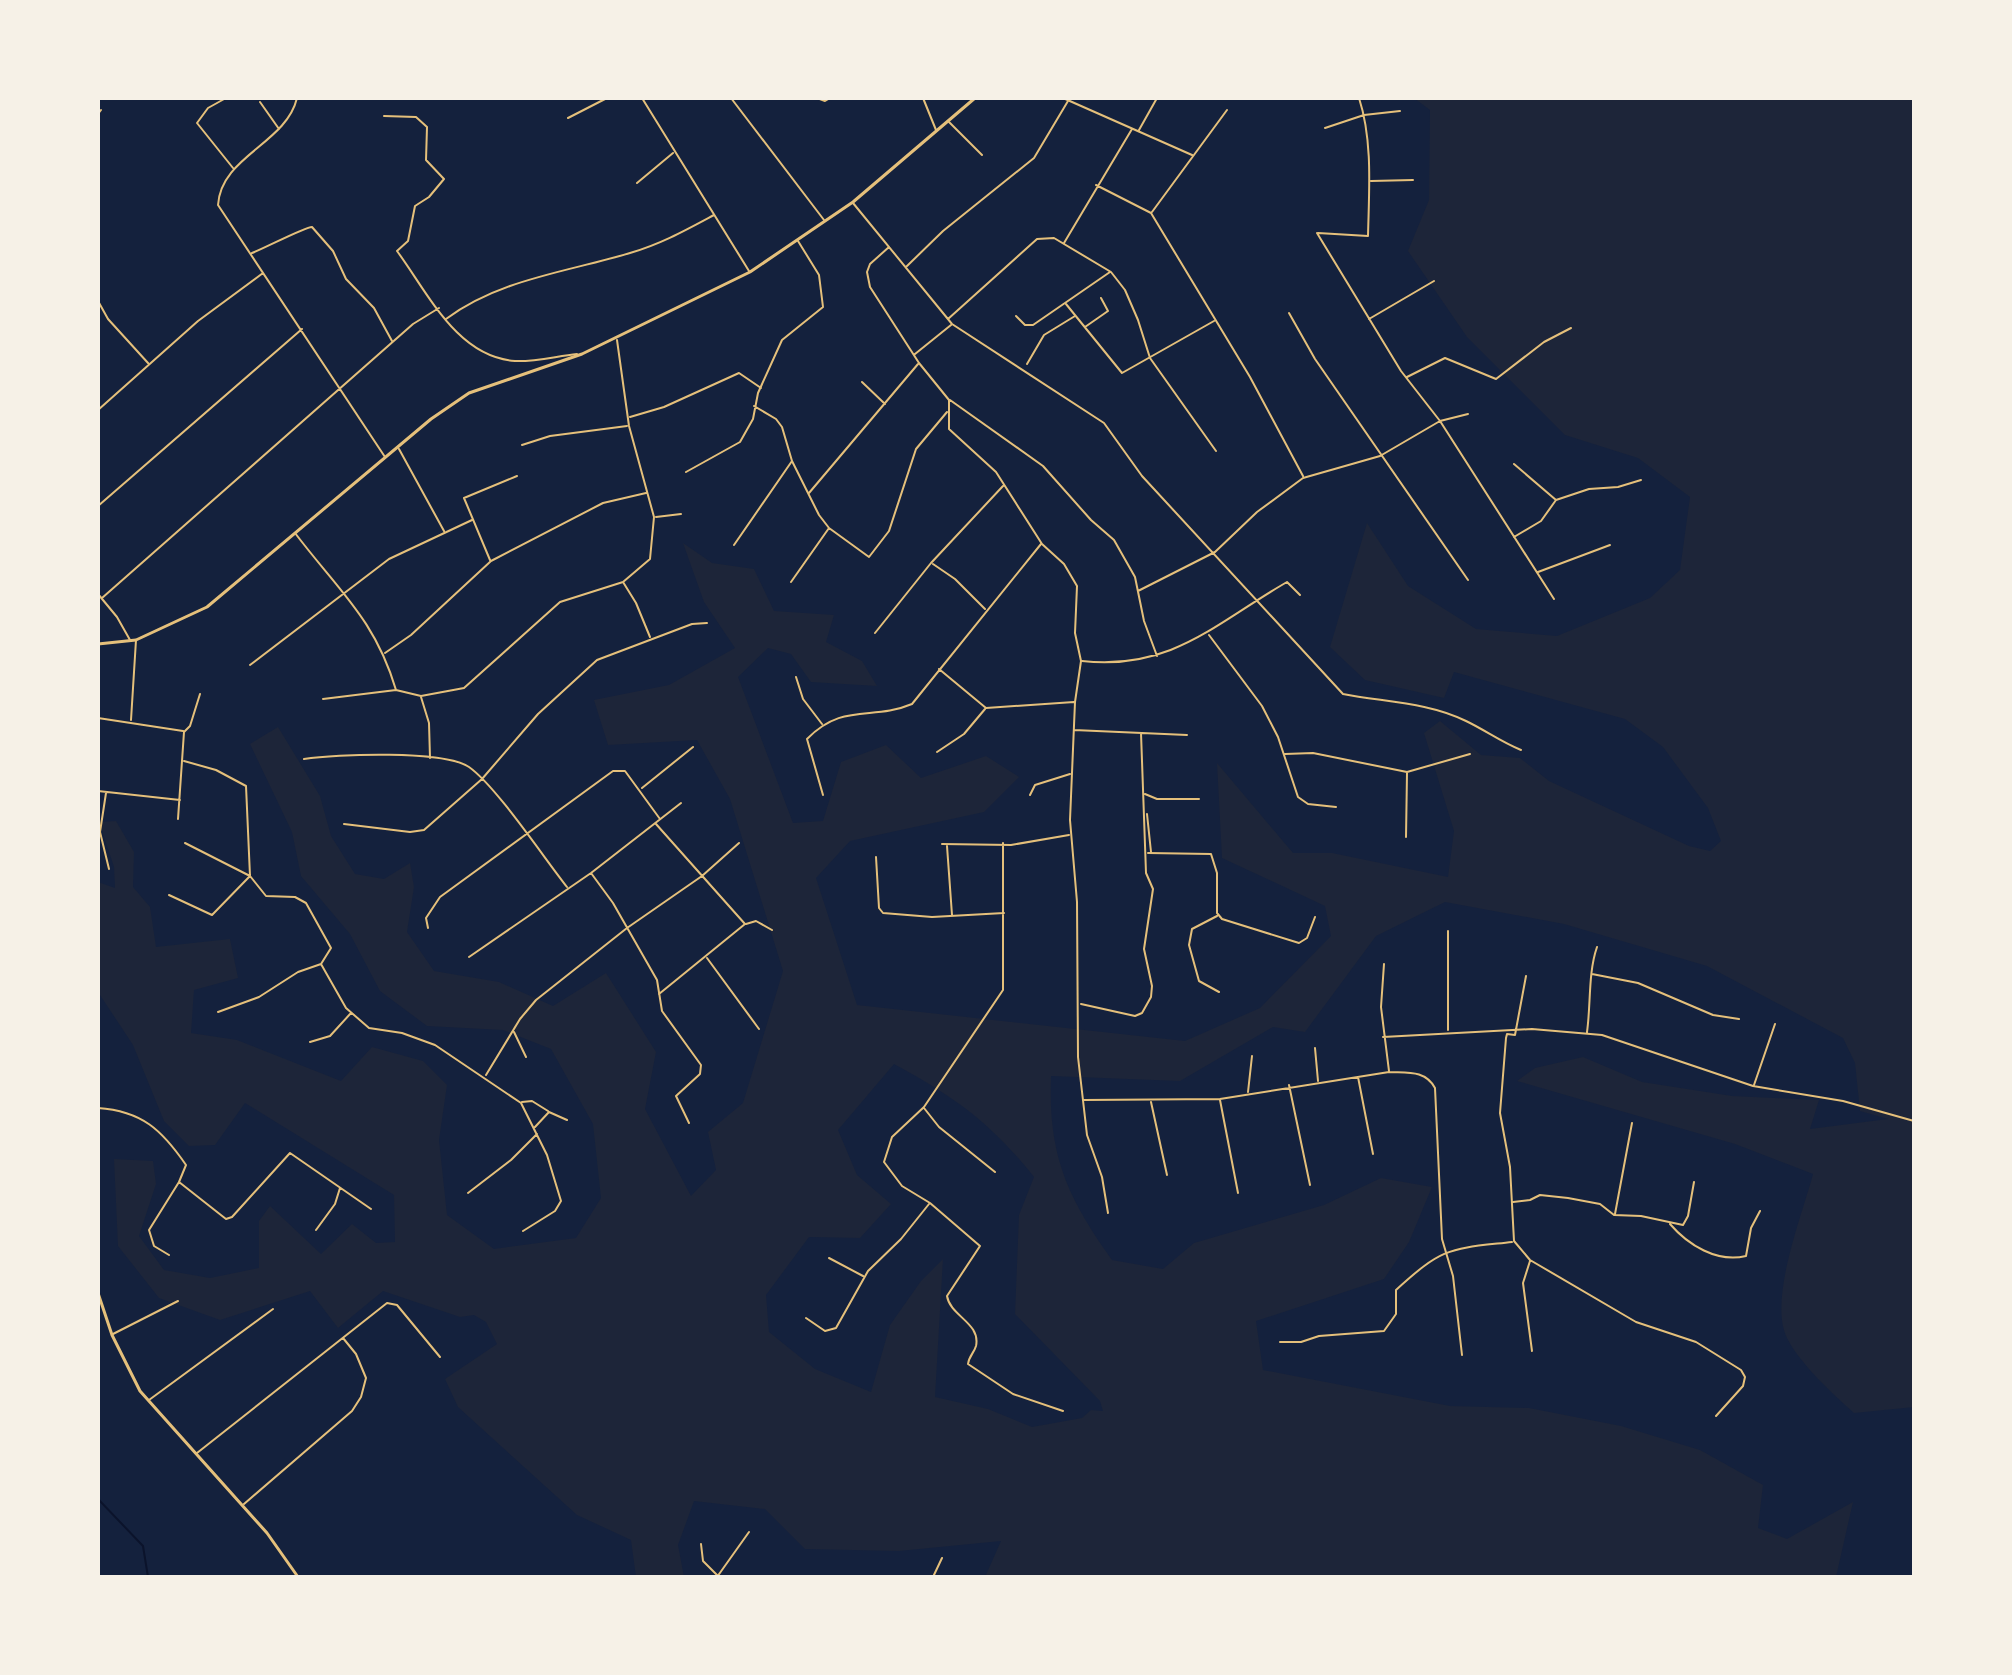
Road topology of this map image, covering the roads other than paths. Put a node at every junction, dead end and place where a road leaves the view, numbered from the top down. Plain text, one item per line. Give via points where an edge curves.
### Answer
1 (226, 98) edge
2 (297, 98) edge
3 (607, 98) edge
4 (642, 98) edge
5 (731, 98) edge
6 (817, 98) edge
7 (830, 98) edge
8 (923, 98) edge
9 (975, 98) edge
10 (1063, 98) edge
11 (1077, 98) edge
12 (1157, 98) edge
13 (1359, 98) edge
14 (1068, 101) junction
15 (260, 102) dead end
16 (1074, 103) junction
17 (101, 110) dead end
18 (1227, 110) dead end
19 (1400, 111) dead end
20 (98, 114) edge
21 (1364, 115) junction
22 (384, 116) dead end
23 (568, 118) dead end
24 (949, 121) junction
25 (1325, 128) dead end
26 (1132, 129) junction
27 (280, 130) junction
28 (937, 131) junction
29 (1138, 131) junction
30 (675, 152) junction
31 (982, 155) dead end
32 (1192, 155) junction
33 (234, 169) junction
34 (1413, 180) dead end
35 (1369, 181) junction
36 (637, 183) dead end
37 (1096, 185) junction
38 (853, 202) junction
39 (1151, 213) junction
40 (714, 215) junction
41 (824, 221) junction
42 (798, 240) junction
43 (1064, 244) junction
44 (889, 247) junction
45 (250, 253) junction
46 (905, 268) junction
47 (750, 272) junction
48 (1111, 272) junction
49 (263, 273) junction
50 (1434, 281) dead end
51 (1101, 298) dead end
52 (98, 301) edge
53 (1066, 304) junction
54 (439, 308) junction
55 (1289, 313) dead end
56 (1016, 316) dead end
57 (1075, 316) junction
58 (1368, 319) junction
59 (445, 320) junction
60 (947, 320) junction
61 (1215, 321) junction
62 (952, 324) junction
63 (1084, 328) junction
64 (1571, 328) dead end
65 (302, 329) junction
66 (617, 339) junction
67 (393, 343) junction
68 (582, 354) junction
69 (914, 355) junction
70 (1150, 358) junction
71 (919, 363) junction
72 (149, 364) junction
73 (1027, 364) dead end
74 (1406, 378) junction
75 (862, 382) dead end
76 (761, 388) junction
77 (341, 389) junction
78 (949, 400) junction
79 (886, 404) junction
80 (754, 406) junction
81 (98, 408) edge
82 (947, 412) junction
83 (1468, 414) dead end
84 (629, 418) junction
85 (1440, 421) junction
86 (629, 426) junction
87 (522, 445) dead end
88 (399, 447) junction
89 (1216, 451) dead end
90 (1380, 456) junction
91 (386, 458) junction
92 (792, 461) junction
93 (1514, 464) dead end
94 (686, 472) dead end
95 (517, 476) dead end
96 (1303, 478) junction
97 (1641, 480) dead end
98 (1004, 484) junction
99 (647, 493) junction
100 (809, 494) junction
101 (1556, 500) junction
102 (98, 506) edge
103 (681, 514) dead end
104 (654, 517) junction
105 (472, 520) junction
106 (829, 528) junction
107 (295, 532) junction
108 (445, 532) junction
109 (1513, 538) junction
110 (1042, 544) junction
111 (734, 545) dead end
112 (1610, 545) dead end
113 (1215, 552) junction
114 (491, 561) junction
115 (931, 563) junction
116 (1537, 573) junction
117 (1468, 580) dead end
118 (623, 582) junction
119 (791, 582) dead end
120 (1138, 591) junction
121 (342, 593) junction
122 (98, 594) edge
123 (1300, 595) dead end
124 (102, 598) junction
125 (1554, 599) dead end
126 (1255, 600) junction
127 (986, 610) junction
128 (707, 623) dead end
129 (875, 633) dead end
130 (1209, 634) junction
131 (651, 638) junction
132 (136, 640) junction
133 (130, 641) junction
134 (98, 644) edge
135 (385, 653) junction
136 (1157, 656) junction
137 (1081, 661) junction
138 (250, 665) dead end
139 (939, 669) junction
140 (796, 677) dead end
141 (396, 690) junction
142 (200, 694) dead end
143 (421, 696) junction
144 (323, 699) dead end
145 (1075, 702) junction
146 (986, 708) junction
147 (98, 718) edge
148 (131, 722) junction
149 (822, 725) junction
150 (1073, 729) junction
151 (184, 732) junction
152 (1141, 733) junction
153 (1187, 735) dead end
154 (693, 747) dead end
155 (1521, 750) dead end
156 (937, 752) dead end
157 (1470, 754) dead end
158 (1284, 755) junction
159 (304, 759) dead end
160 (430, 759) junction
161 (184, 761) junction
162 (1407, 772) junction
163 (1071, 774) junction
164 (482, 779) junction
165 (641, 789) junction
166 (98, 791) edge
167 (106, 792) junction
168 (1144, 793) junction
169 (823, 795) dead end
170 (1030, 795) dead end
171 (1199, 799) dead end
172 (180, 800) junction
173 (681, 803) dead end
174 (1336, 807) dead end
175 (178, 819) dead end
176 (660, 819) junction
177 (655, 823) junction
178 (344, 824) dead end
179 (525, 834) junction
180 (1070, 835) junction
181 (1406, 837) dead end
182 (185, 843) dead end
183 (739, 843) dead end
184 (1003, 843) junction
185 (942, 844) dead end
186 (947, 844) junction
187 (1149, 853) junction
188 (876, 857) dead end
189 (109, 869) dead end
190 (591, 873) junction
191 (250, 876) junction
192 (702, 876) junction
193 (567, 887) junction
194 (169, 895) dead end
195 (1005, 913) junction
196 (1218, 915) junction
197 (952, 916) junction
198 (1315, 917) dead end
199 (745, 924) junction
200 (428, 928) dead end
201 (627, 928) junction
202 (772, 930) dead end
203 (1448, 931) dead end
204 (1597, 947) dead end
205 (469, 957) dead end
206 (706, 957) junction
207 (321, 964) junction
208 (1384, 964) dead end
209 (1592, 974) junction
210 (1526, 976) dead end
211 (1219, 992) dead end
212 (658, 994) junction
213 (1079, 1004) junction
214 (218, 1012) dead end
215 (351, 1012) junction
216 (1739, 1019) dead end
217 (1775, 1024) dead end
218 (759, 1029) dead end
219 (513, 1030) junction
220 (1517, 1030) junction
221 (1448, 1031) junction
222 (1586, 1033) junction
223 (1383, 1037) junction
224 (310, 1042) dead end
225 (1315, 1048) dead end
226 (1252, 1056) dead end
227 (526, 1057) dead end
228 (1389, 1072) junction
229 (486, 1076) junction
230 (1358, 1076) junction
231 (1318, 1082) junction
232 (1289, 1085) junction
233 (1753, 1086) junction
234 (1248, 1093) junction
235 (1220, 1099) junction
236 (1082, 1100) junction
237 (1151, 1101) junction
238 (521, 1103) junction
239 (924, 1107) junction
240 (98, 1108) edge
241 (549, 1112) junction
242 (531, 1120) junction
243 (567, 1120) dead end
244 (538, 1121) junction
245 (1914, 1121) edge
246 (689, 1123) dead end
247 (1632, 1123) dead end
248 (535, 1128) junction
249 (537, 1133) junction
250 (1373, 1154) dead end
251 (995, 1172) dead end
252 (1167, 1175) dead end
253 (179, 1182) junction
254 (1694, 1182) dead end
255 (1310, 1185) dead end
256 (340, 1187) junction
257 (347, 1193) junction
258 (468, 1193) dead end
259 (1238, 1193) dead end
260 (338, 1199) junction
261 (1512, 1201) junction
262 (930, 1203) junction
263 (1517, 1203) junction
264 (1512, 1208) junction
265 (371, 1209) dead end
266 (1760, 1211) dead end
267 (1108, 1213) dead end
268 (1614, 1215) junction
269 (1669, 1223) junction
270 (316, 1230) dead end
271 (523, 1231) dead end
272 (1514, 1241) junction
273 (1445, 1250) junction
274 (169, 1255) dead end
275 (829, 1258) dead end
276 (1530, 1260) junction
277 (865, 1276) junction
278 (98, 1294) edge
279 (178, 1301) dead end
280 (273, 1309) dead end
281 (806, 1318) dead end
282 (112, 1335) junction
283 (343, 1337) junction
284 (1280, 1342) dead end
285 (1532, 1351) dead end
286 (1462, 1355) dead end
287 (440, 1357) dead end
288 (148, 1401) junction
289 (1063, 1411) dead end
290 (1716, 1416) dead end
291 (197, 1453) junction
292 (243, 1506) junction
293 (749, 1532) dead end
294 (701, 1544) dead end
295 (942, 1558) dead end
296 (717, 1576) edge
297 (298, 1577) edge
298 (933, 1577) edge

1 - 33 street via 208,108 197,123
2 - 27 street
3 - 23 street
4 - 30 street
5 - 41 street
6 - 7 street
8 - 28 street
9 - 24 street
10 - 14 street
11 - 16 street
12 - 29 street
13 - 21 street
14 - 16 street
14 - 46 street via 1034,158
15 - 27 street
16 - 26 street
17 - 20 street
18 - 32 street
19 - 21 street
21 - 25 street
21 - 35 street
22 - 54 street via 416,117 427,127 426,160 444,179 415,206 408,241 397,251
24 - 28 street
24 - 31 street
26 - 29 street
26 - 37 street
27 - 33 street
28 - 38 street
29 - 32 street
30 - 36 street
30 - 40 street
32 - 39 street
33 - 45 street via 218,205
34 - 35 street
35 - 58 street via 1368,236 1317,233
37 - 39 street
37 - 43 street
38 - 41 street
38 - 44 street
39 - 61 street
40 - 47 street
40 - 59 street via 667,241 473,300
41 - 42 street
42 - 47 street
42 - 76 street via 819,275 823,307 786,334
43 - 48 street
43 - 60 street via 1054,238 1037,239
44 - 46 street
44 - 69 street via 870,264 870,287
45 - 49 street
45 - 67 street via 312,227 333,251 346,279 374,308
46 - 60 street
47 - 66 street
48 - 53 street
48 - 70 street via 1125,290
49 - 65 street
49 - 72 street
50 - 58 street
51 - 63 street via 1108,311
52 - 72 street
53 - 56 street via 1029,326
53 - 57 street
54 - 59 street
54 - 67 street
55 - 90 street
57 - 63 street
57 - 73 street via 1044,335
58 - 74 street
59 - 68 street via 476,351 515,361
60 - 62 street
61 - 70 street
61 - 96 street
62 - 69 street
62 - 113 street via 1104,423 1142,476
63 - 70 street via 1119,372
64 - 74 street via 1496,379 1445,358
65 - 77 street
65 - 102 street
66 - 68 street
66 - 84 street
67 - 77 street
68 - 88 street via 469,393
69 - 71 street
70 - 89 street
71 - 78 street
71 - 79 street
72 - 81 street
74 - 85 street
75 - 79 street
76 - 80 street
76 - 84 street via 739,373
77 - 91 street
77 - 124 street
78 - 82 street
78 - 120 street via 1049,472 1114,540 1132,567
79 - 100 street
80 - 92 street via 782,427
80 - 94 street via 740,442
82 - 98 street via 949,429
82 - 106 street via 916,449 889,531 869,557
83 - 85 street
84 - 86 street
85 - 90 street
85 - 109 street
86 - 87 street
86 - 99 street
88 - 91 street
88 - 108 street
90 - 96 street
90 - 117 street
91 - 107 street
92 - 100 street
92 - 111 street
93 - 101 street
95 - 105 street via 465,496
96 - 113 street
97 - 101 street
98 - 110 street
98 - 115 street
99 - 104 street
99 - 114 street via 603,503
100 - 106 street
101 - 109 street via 1541,521
103 - 104 street
104 - 118 street via 650,559
105 - 108 street
105 - 114 street
106 - 119 street
107 - 121 street
107 - 132 street via 207,607
108 - 121 street via 398,553
109 - 116 street
110 - 127 street
110 - 137 street via 1064,564 1077,586 1075,633
112 - 116 street
113 - 120 street
113 - 126 street
114 - 135 street
115 - 127 street
115 - 129 street
116 - 125 street
118 - 131 street
118 - 143 street via 560,602 464,688
120 - 136 street
121 - 135 street
121 - 138 street
122 - 124 street
123 - 126 street via 1287,582
124 - 133 street
126 - 130 street
126 - 155 street via 1343,694 1395,700 1465,720
127 - 139 street
128 - 131 street
130 - 136 street
130 - 158 street via 1262,706
131 - 164 street via 583,671
132 - 133 street
132 - 148 street
133 - 134 street
135 - 141 street
136 - 137 street via 1120,664
137 - 145 street
139 - 146 street
139 - 149 street via 908,706 841,715
140 - 149 street via 803,699
141 - 143 street
141 - 144 street
142 - 151 street
143 - 160 street via 429,723
145 - 146 street
145 - 150 street
146 - 156 street via 964,734
147 - 148 street
148 - 151 street
149 - 169 street via 806,741
150 - 152 street
150 - 163 street
151 - 161 street
152 - 153 street
152 - 168 street
154 - 165 street
157 - 162 street
158 - 162 street via 1313,753
158 - 174 street via 1300,800
159 - 160 street via 344,753
160 - 164 street via 458,762
161 - 172 street
161 - 191 street via 246,786
162 - 181 street
163 - 170 street via 1035,785
163 - 180 street
164 - 178 street via 420,832
164 - 179 street
165 - 176 street
165 - 179 street via 617,769
166 - 167 street
167 - 172 street
167 - 189 street via 100,832
168 - 171 street via 1157,799
168 - 187 street
172 - 175 street
173 - 176 street
176 - 177 street
177 - 190 street
177 - 192 street
179 - 193 street
179 - 200 street via 440,897 426,918
180 - 184 street
180 - 213 street via 1077,891
182 - 191 street
183 - 192 street
184 - 186 street
184 - 195 street
185 - 186 street
186 - 197 street
187 - 196 street via 1211,854
187 - 213 street via 1147,879 1153,895 1144,949 1151,997 1135,1016
188 - 197 street via 880,911
190 - 193 street
190 - 201 street
191 - 194 street via 212,915
191 - 207 street via 266,896 295,897 312,909 331,948
192 - 199 street
192 - 201 street
193 - 205 street
195 - 197 street
195 - 239 street via 1003,990
196 - 198 street via 1299,943 1307,938
196 - 211 street via 1192,929 1189,945 1199,981
199 - 202 street via 756,921
199 - 206 street
201 - 212 street via 657,980
201 - 219 street via 536,1000
203 - 221 street
204 - 209 street
206 - 212 street
206 - 218 street
207 - 214 street
207 - 215 street
208 - 223 street
209 - 216 street via 1638,983 1713,1015
209 - 222 street
210 - 220 street
212 - 246 street via 662,1011 702,1068 676,1096
213 - 236 street
215 - 224 street via 330,1036
215 - 229 street via 374,1031 402,1033 435,1045
217 - 233 street
219 - 227 street
219 - 229 street
220 - 221 street
220 - 222 street
220 - 261 street via 1506,1038 1500,1113
221 - 223 street
222 - 233 street via 1616,1038
223 - 228 street
225 - 231 street
226 - 234 street
228 - 230 street
228 - 273 street via 1421,1074 1435,1088
229 - 238 street
230 - 231 street
230 - 250 street
231 - 232 street
232 - 234 street
232 - 255 street
233 - 245 street via 1843,1101
234 - 235 street
235 - 237 street
235 - 259 street
236 - 237 street
236 - 267 street
237 - 252 street
238 - 241 street via 532,1101
238 - 242 street
239 - 251 street via 939,1127
239 - 262 street via 892,1137 884,1162 902,1186
240 - 253 street via 138,1115 152,1125 184,1162
241 - 243 street
241 - 244 street
242 - 244 street
242 - 248 street
244 - 248 street
247 - 268 street
248 - 249 street
249 - 258 street
249 - 271 street via 560,1205
253 - 256 street via 226,1219 290,1153
253 - 274 street via 149,1230 154,1246
254 - 269 street via 1685,1223
256 - 257 street
256 - 260 street
257 - 260 street
257 - 265 street
260 - 270 street
261 - 263 street
261 - 264 street
262 - 277 street
262 - 289 street via 980,1246 947,1296 951,1308 973,1328 976,1345 968,1364 1013,1394
263 - 264 street
263 - 268 street via 1540,1195 1568,1198 1600,1204
264 - 272 street
266 - 269 street via 1746,1256 1734,1259 1687,1243
268 - 269 street
272 - 273 street
272 - 276 street
273 - 284 street via 1396,1290 1396,1314 1389,1328
273 - 286 street
275 - 277 street
276 - 285 street via 1523,1283
276 - 290 street via 1636,1322 1696,1342 1741,1370 1743,1386
277 - 281 street via 836,1328 825,1331
278 - 282 street
279 - 282 street
280 - 288 street
282 - 288 street
283 - 287 street via 391,1302
283 - 291 street
283 - 292 street via 366,1378 357,1405
288 - 291 street
291 - 292 street
292 - 297 street
293 - 296 street
294 - 296 street via 703,1561
295 - 298 street

